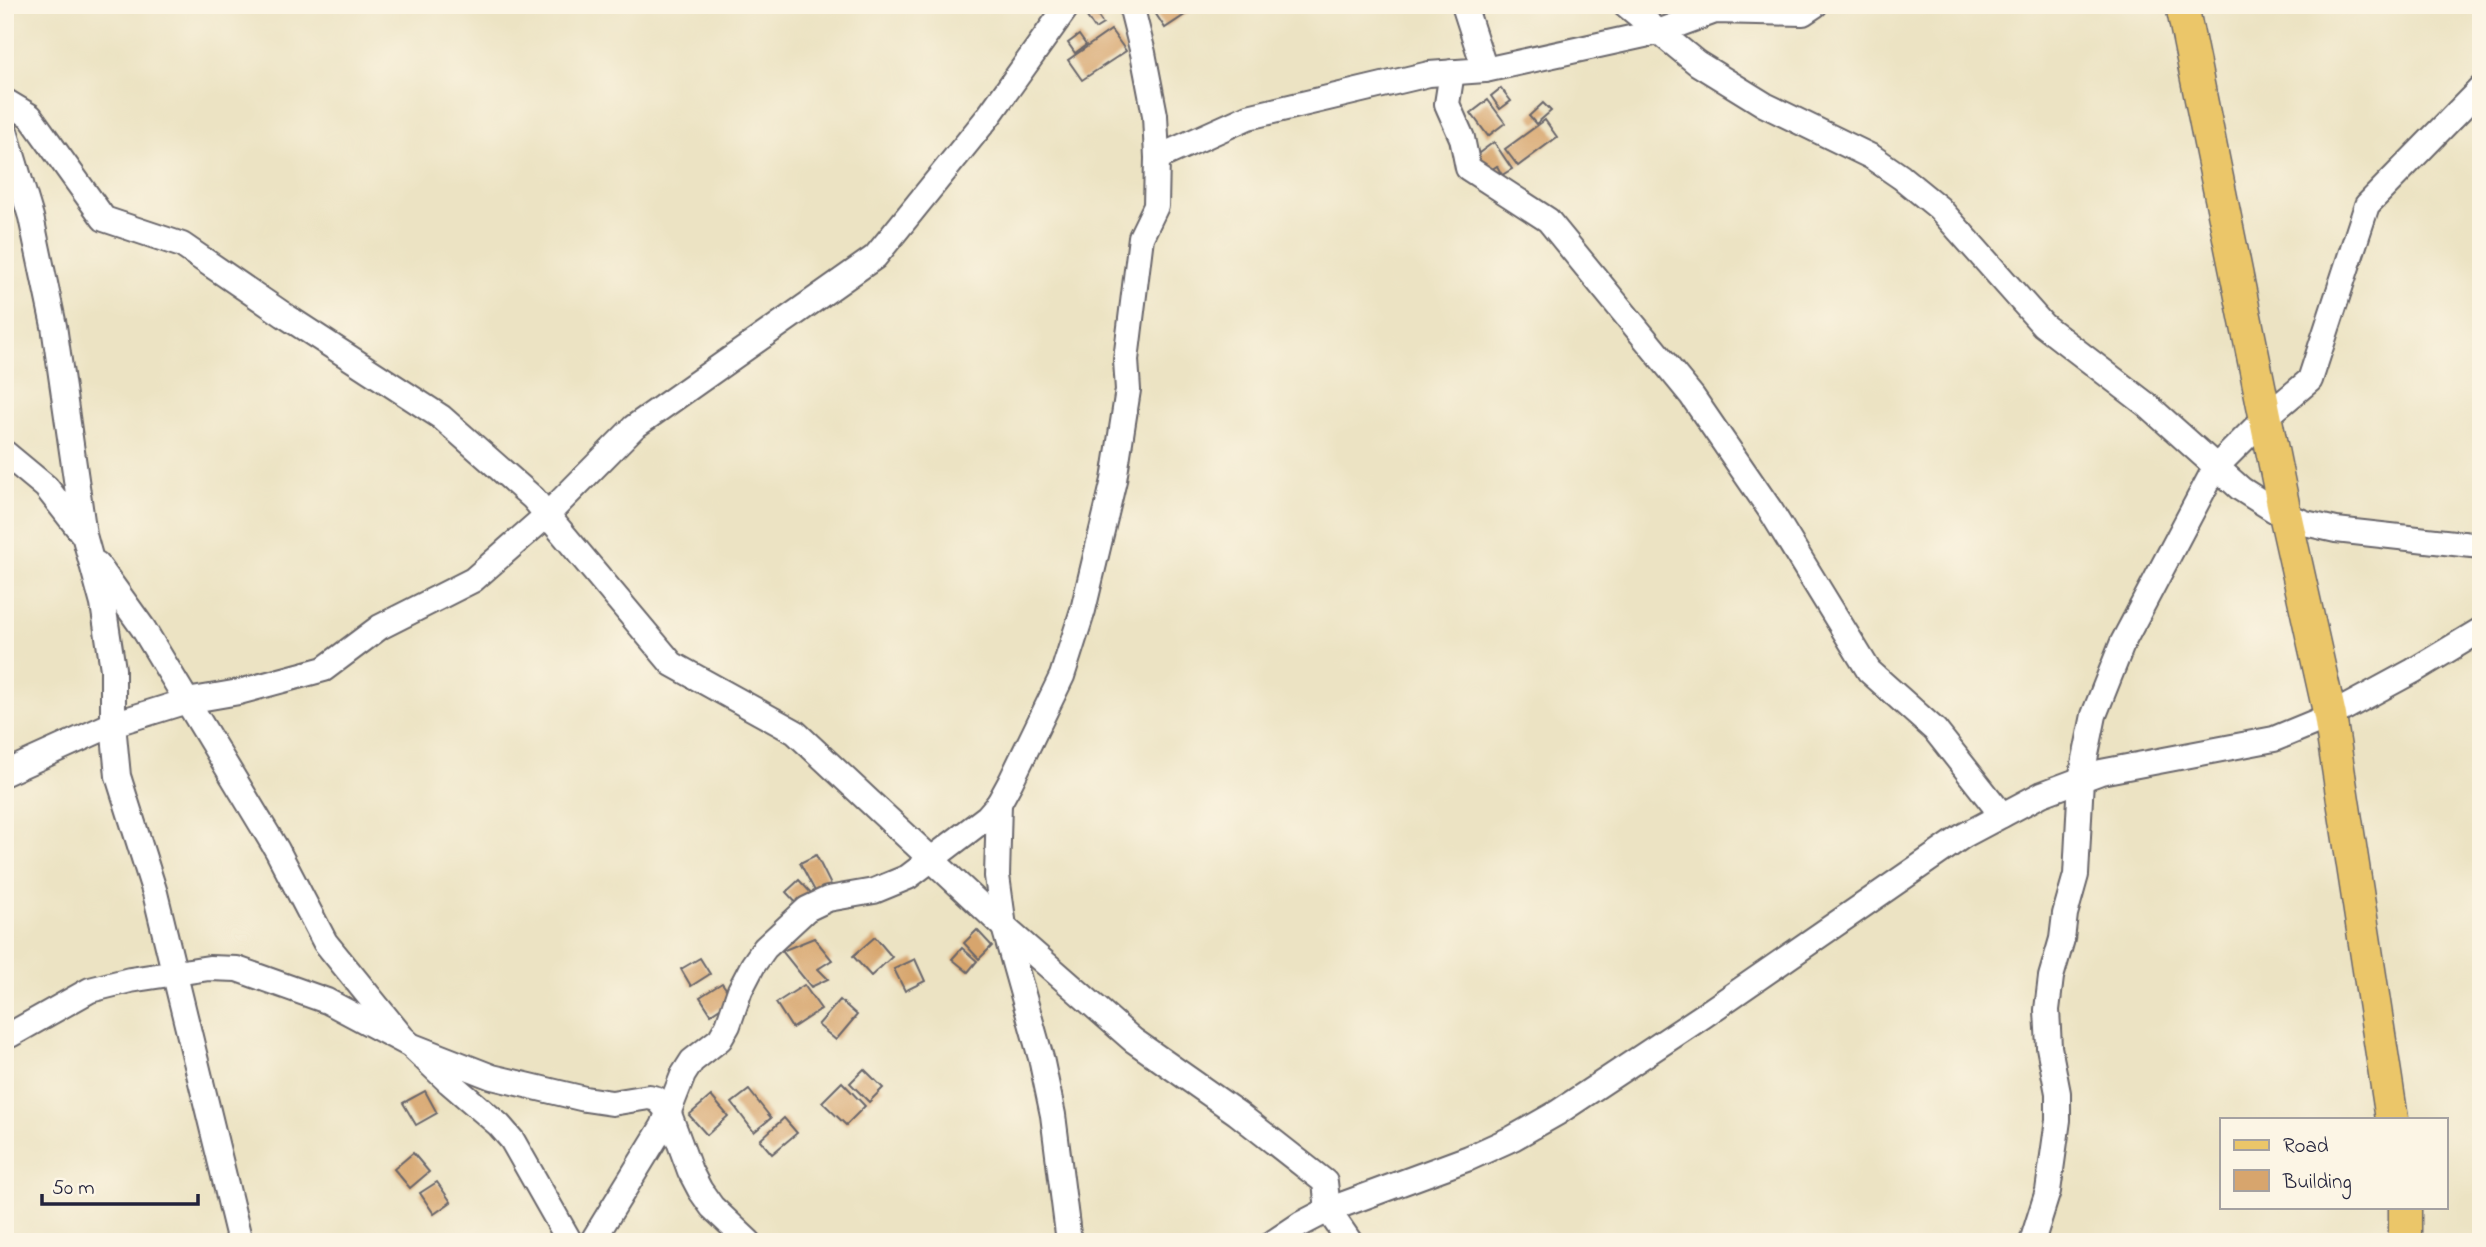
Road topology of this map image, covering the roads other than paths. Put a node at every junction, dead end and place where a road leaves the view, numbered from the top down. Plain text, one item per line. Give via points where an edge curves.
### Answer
1 (1068, 5) edge
2 (1131, 5) edge
3 (1464, 5) edge
4 (1626, 5) edge
5 (1815, 5) edge
6 (2182, 5) edge
7 (1658, 32) junction
8 (1485, 70) junction
9 (1452, 72) junction
10 (2481, 88) edge
11 (5, 101) edge
12 (5, 131) edge
13 (1157, 158) junction
14 (2266, 417) junction
15 (5, 453) edge
16 (2216, 468) junction
17 (2285, 514) junction
18 (547, 515) junction
19 (86, 543) junction
20 (2481, 546) edge
21 (2481, 630) edge
22 (187, 701) junction
23 (2330, 716) junction
24 (113, 724) junction
25 (5, 773) edge
26 (2081, 779) junction
27 (999, 803) junction
28 (2002, 815) junction
29 (933, 859) junction
30 (1004, 927) junction
31 (173, 974) junction
32 (5, 1034) edge
33 (410, 1045) junction
34 (668, 1111) junction
35 (2392, 1118) edge
36 (2405, 1208) edge
37 (1328, 1210) junction
38 (240, 1242) edge
39 (570, 1242) edge
40 (592, 1242) edge
41 (750, 1242) edge
42 (1069, 1242) edge
43 (1274, 1242) edge
44 (1350, 1242) edge
45 (2032, 1242) edge
46 (2405, 1242) edge

1 - 18 street via 988,117 875,257 634,427
2 - 13 street via 1155,115
3 - 8 street
4 - 7 street
5 - 7 street via 1803,13 1715,11
6 - 14 main road
7 - 8 street
7 - 16 street via 1697,63 1765,105 1872,157 1901,177 1940,208 2043,325 2147,405
8 - 9 street
9 - 13 street via 1248,117
9 - 28 street via 1447,104 1468,167 1548,220 1692,396 1771,511 1869,671 1935,730
10 - 14 street via 2367,205 2310,380
11 - 18 street via 30,116 104,219 182,245 441,417
12 - 19 street via 31,216 54,326
13 - 27 street via 1156,206 1141,237 1126,360 1128,390 1114,480 1086,597 1062,676
14 - 16 street
14 - 17 main road
15 - 19 street via 46,488
16 - 17 street via 2241,489
16 - 26 street via 2123,642 2094,715
17 - 20 street via 2336,530
17 - 23 main road
18 - 22 street via 473,579 380,627 324,669
18 - 29 street via 672,664 795,732
19 - 22 street
19 - 24 street via 103,604 113,670
21 - 23 street
22 - 24 street
22 - 33 street via 277,850 325,942
23 - 26 street via 2255,744
23 - 35 main road
24 - 25 street
24 - 31 street via 118,776 155,893
26 - 28 street
26 - 45 street via 2076,875 2047,1010 2058,1093 2054,1160
27 - 29 street
27 - 30 street via 997,876
28 - 37 street via 1963,836 1703,1016 1513,1138
29 - 30 street
29 - 34 street via 908,877 874,891 828,899 807,909 765,948 740,990 720,1039 692,1061
30 - 37 street via 1133,1040 1325,1182
30 - 42 street via 1054,1115
31 - 32 street via 90,990
31 - 33 street via 237,969 327,1001
31 - 38 street
33 - 34 street via 492,1077 612,1103 649,1097
33 - 39 street via 512,1140
34 - 40 street
34 - 41 street via 700,1190
36 - 46 main road
37 - 43 street
37 - 44 street

